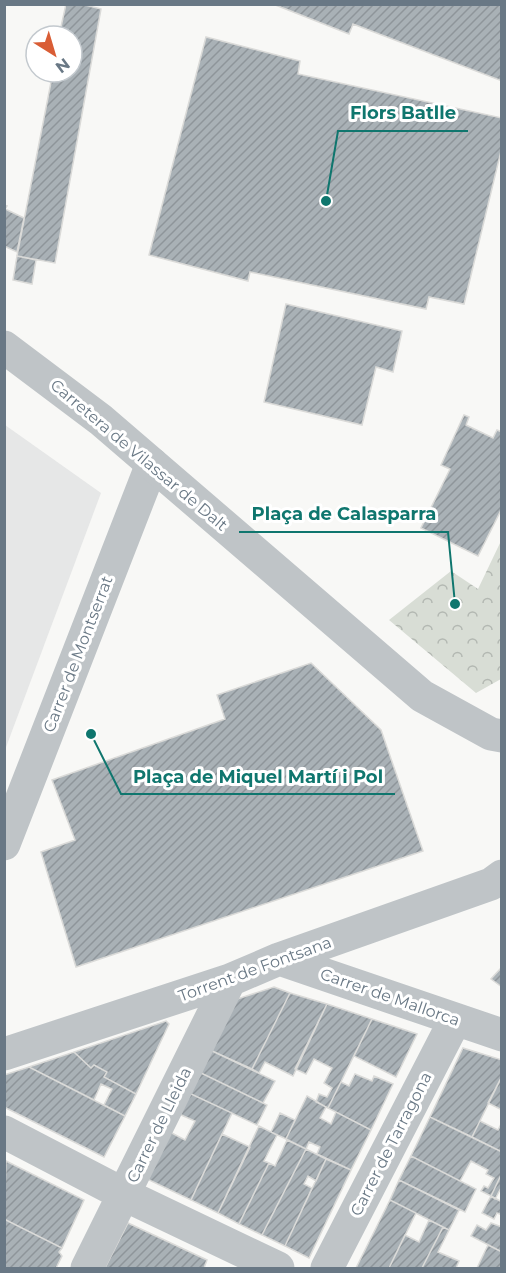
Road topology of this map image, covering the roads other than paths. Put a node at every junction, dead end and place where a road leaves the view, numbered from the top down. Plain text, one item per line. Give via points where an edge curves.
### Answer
1 (4, 347) edge
2 (152, 464) junction
3 (501, 736) edge
4 (4, 844) edge
5 (501, 876) edge
6 (279, 959) junction
7 (230, 980) junction
8 (455, 1020) junction
9 (501, 1035) edge
10 (4, 1054) edge
11 (4, 1132) edge
12 (124, 1195) junction
13 (87, 1269) edge
14 (278, 1269) edge
15 (327, 1269) edge

1 - 2 street, Carretera de Vilassar de Dalt via 72,396
2 - 3 street, Carretera de Vilassar de Dalt via 422,696
2 - 4 street, Carrer de Montserrat
5 - 6 street, Torrent de Fontsana via 490,884
6 - 7 street, Torrent de Fontsana
6 - 8 street, Carrer de Mallorca
7 - 10 street, Torrent de Fontsana
7 - 12 street, Carrer de Lleida
8 - 9 street, Carrer de Mallorca
8 - 15 street, Carrer de Tarragona
11 - 12 street
12 - 13 street, Carrer de Lleida
12 - 14 street

